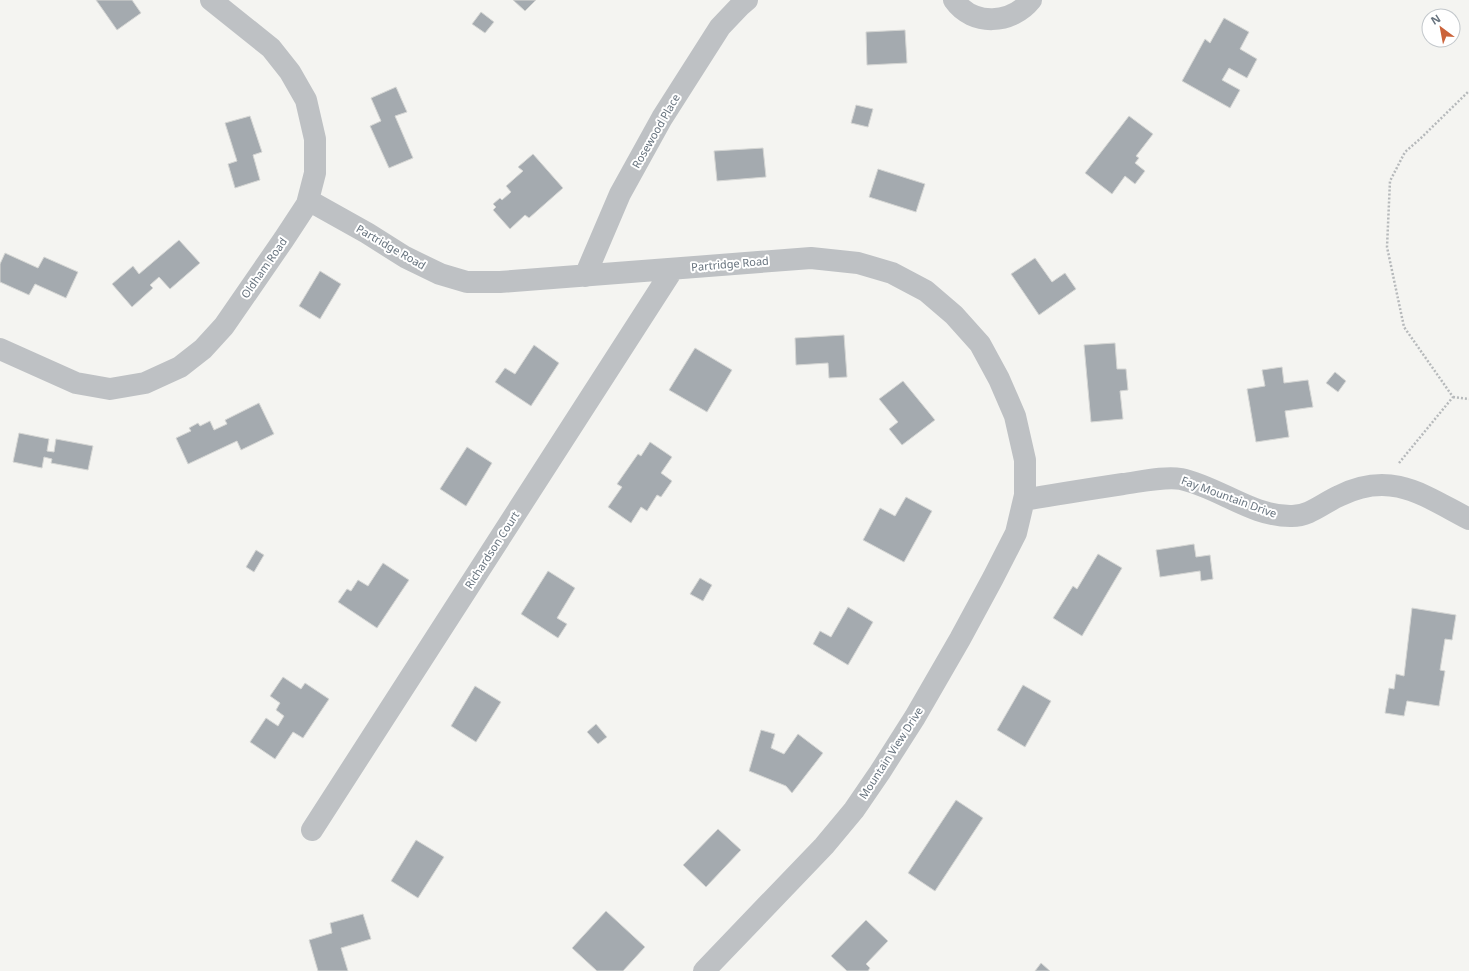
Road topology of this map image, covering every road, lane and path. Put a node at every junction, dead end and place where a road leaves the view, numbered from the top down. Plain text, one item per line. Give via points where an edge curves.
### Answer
1 (211, 0) edge
2 (747, 0) edge
3 (954, 0) edge
4 (1031, 0) edge
5 (1469, 91) edge
6 (308, 200) junction
7 (672, 269) junction
8 (585, 276) junction
9 (0, 349) edge
10 (1453, 397) junction
11 (1469, 399) edge
12 (1382, 484) junction
13 (1024, 500) junction
14 (1469, 519) edge
15 (312, 830) dead end
16 (704, 971) edge

1 - 6 street, Oldham Road via 271,48 290,72 306,100 315,139 315,173
2 - 8 street, Rosewood Place via 720,27 662,118 620,194
3 - 4 street via 972,15 992,19 1011,16
5 - 10 path via 1405,152 1390,181 1387,247 1404,327
6 - 8 street, Partridge Road via 405,257 440,274 467,282
6 - 9 street, Oldham Road via 284,240 224,326 203,349 180,367 146,383 110,389 76,382
7 - 8 street, Partridge Road
7 - 13 street, Partridge Road via 811,258 858,263 892,273 926,291 980,344 999,379 1015,416 1025,460
7 - 15 street, Richardson Court
10 - 11 path
10 - 12 path
12 - 13 street, Fay Mountain Drive via 1360,487 1338,496 1313,512 1294,516 1276,515 1179,478
12 - 14 street, Fay Mountain Drive via 1404,487
13 - 16 street, Mountain View Drive via 1016,533 993,578 915,717 880,772 854,810 824,846

